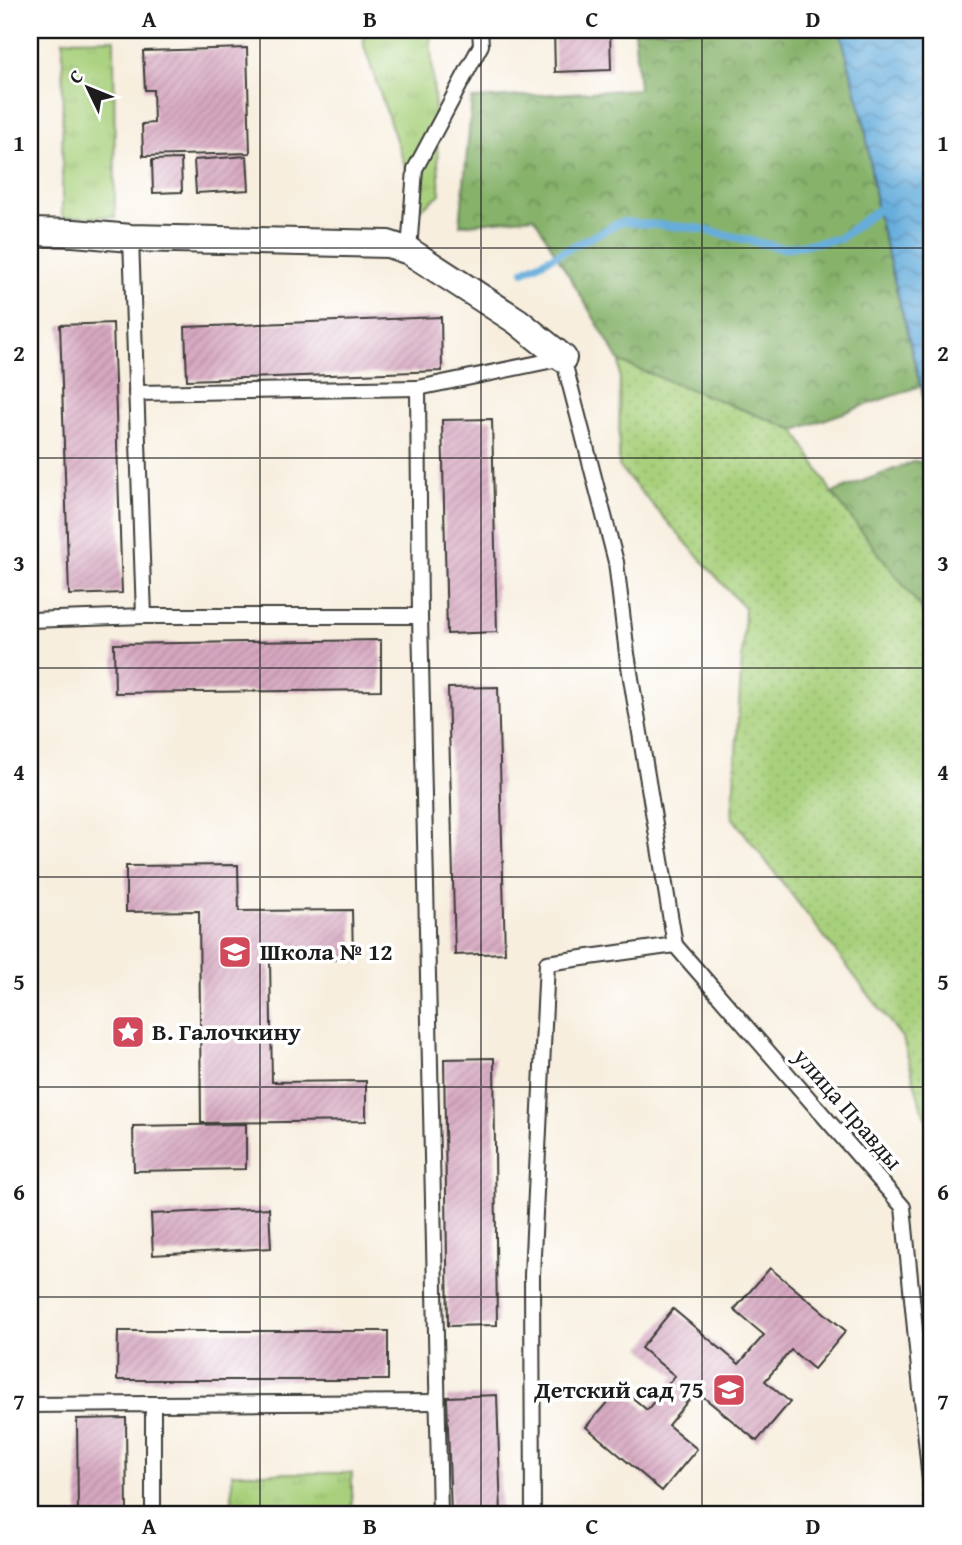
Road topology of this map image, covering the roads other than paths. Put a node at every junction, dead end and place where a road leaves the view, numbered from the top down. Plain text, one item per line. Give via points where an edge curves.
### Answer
1 (480, 30) edge
2 (30, 232) edge
3 (131, 238) junction
4 (410, 251) junction
5 (563, 358) junction
6 (418, 387) junction
7 (136, 393) junction
8 (144, 616) junction
9 (420, 616) junction
10 (30, 620) edge
11 (675, 945) junction
12 (437, 1402) junction
13 (153, 1404) junction
14 (30, 1405) edge
15 (932, 1501) edge
16 (153, 1515) edge
17 (440, 1515) edge
18 (533, 1515) edge

1 - 4 lane via 481,45 415,169
2 - 3 street
3 - 4 street via 388,244
3 - 7 lane
4 - 5 street via 517,321
5 - 6 lane
5 - 11 lane via 616,562
6 - 7 lane
6 - 9 lane
7 - 8 lane
8 - 9 lane
8 - 10 lane
9 - 12 lane
11 - 15 lane, улица Правды via 903,1207
11 - 18 lane via 547,963 532,1275
12 - 13 lane
12 - 17 lane
13 - 14 lane
13 - 16 lane

